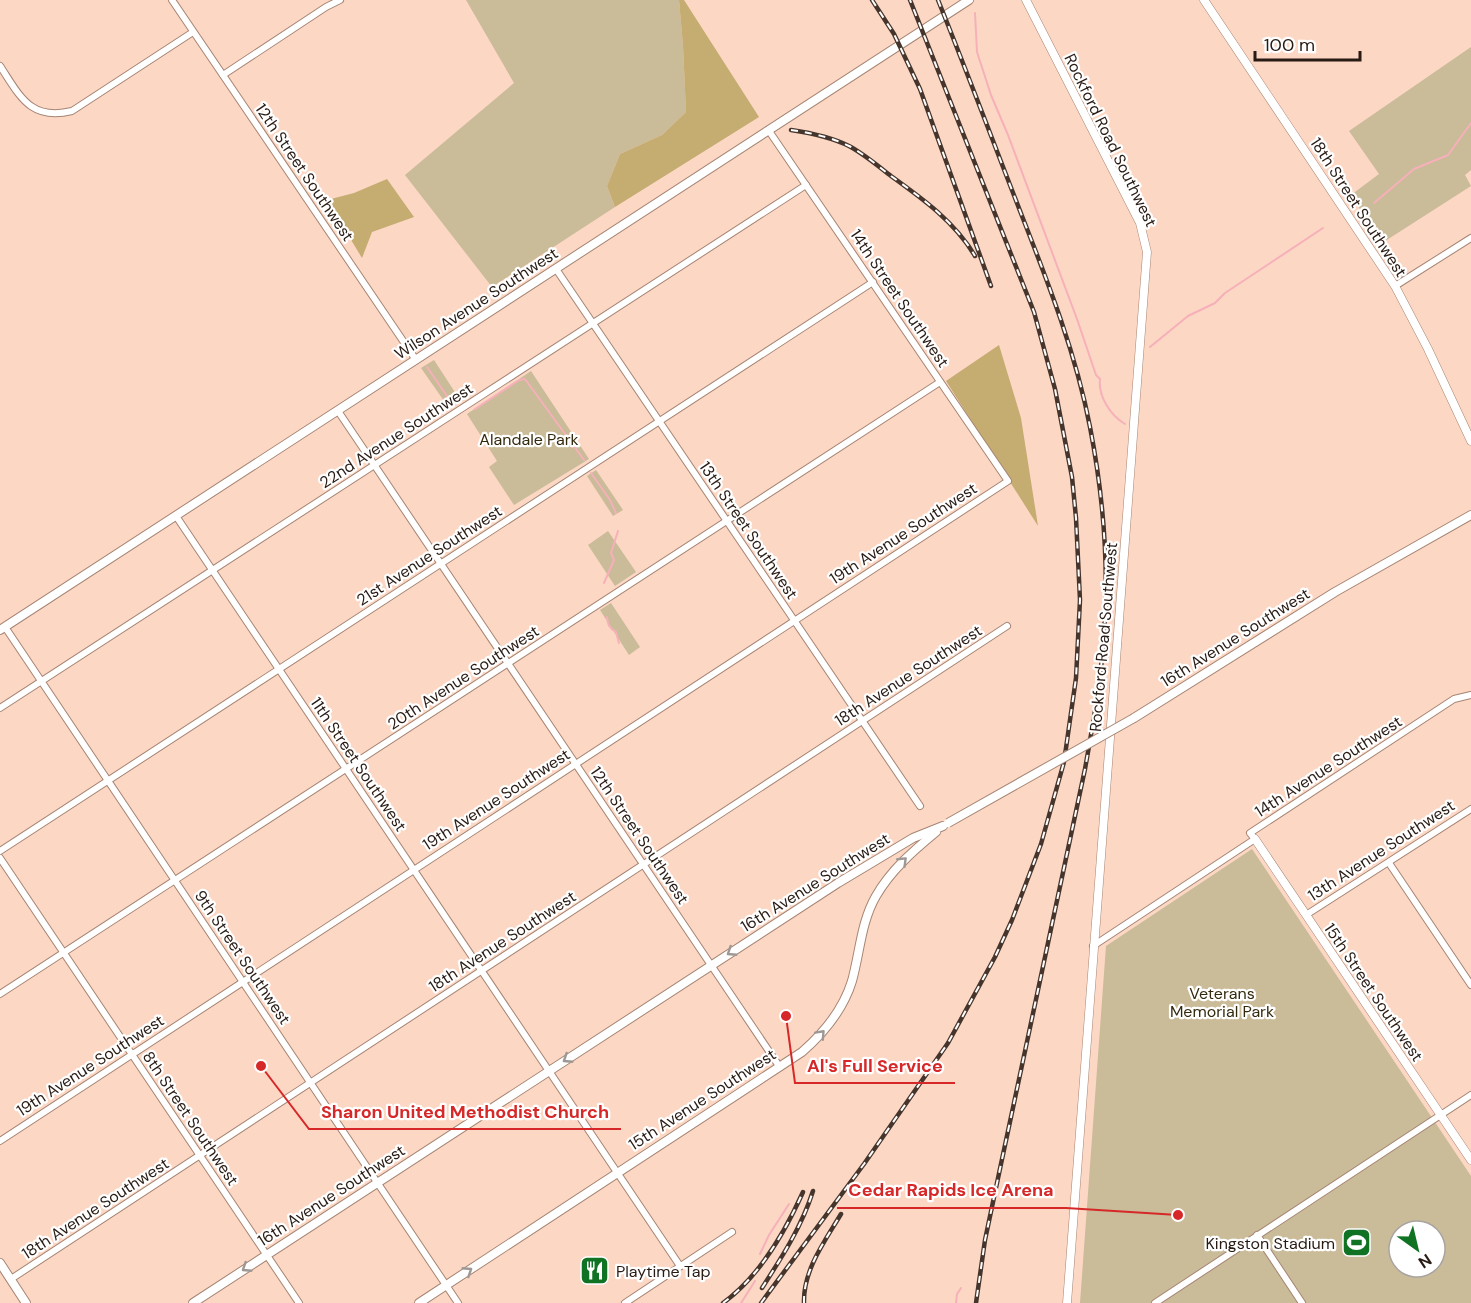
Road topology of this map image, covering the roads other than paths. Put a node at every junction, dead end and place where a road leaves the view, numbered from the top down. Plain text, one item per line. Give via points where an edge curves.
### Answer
1 (172, 0) edge
2 (339, 0) edge
3 (969, 0) edge
4 (1026, 0) edge
5 (1204, 0) edge
6 (193, 32) junction
7 (0, 66) edge
8 (223, 75) junction
9 (769, 130) junction
10 (806, 185) junction
11 (1471, 237) edge
12 (556, 269) junction
13 (873, 282) junction
14 (1395, 286) junction
15 (593, 324) junction
16 (416, 360) junction
17 (940, 382) junction
18 (338, 411) junction
19 (659, 422) junction
20 (1471, 441) edge
21 (374, 465) junction
22 (1008, 481) joint
23 (1471, 515) edge
24 (176, 516) junction
25 (726, 521) junction
26 (441, 564) junction
27 (213, 570) junction
28 (794, 621) junction
29 (1007, 626) dead end
30 (3, 629) edge
31 (508, 663) junction
32 (279, 669) junction
33 (42, 681) junction
34 (1471, 695) edge
35 (0, 708) edge
36 (862, 721) junction
37 (575, 764) junction
38 (346, 769) junction
39 (108, 780) junction
40 (920, 806) dead end
41 (1471, 808) edge
42 (945, 825) junction
43 (1255, 839) junction
44 (0, 850) edge
45 (0, 858) edge
46 (1389, 863) junction
47 (643, 864) junction
48 (413, 870) junction
49 (175, 880) junction
50 (1306, 915) junction
51 (1093, 946) junction
52 (64, 953) junction
53 (711, 965) junction
54 (481, 971) junction
55 (243, 981) junction
56 (1471, 985) edge
57 (0, 994) edge
58 (132, 1054) junction
59 (779, 1066) junction
60 (549, 1071) junction
61 (310, 1083) junction
62 (1471, 1095) edge
63 (1440, 1115) junction
64 (0, 1141) edge
65 (200, 1155) junction
66 (1471, 1160) edge
67 (617, 1173) junction
68 (377, 1183) junction
69 (732, 1232) dead end
70 (1257, 1235) junction
71 (267, 1255) junction
72 (0, 1263) edge
73 (680, 1266) junction
74 (11, 1279) junction
75 (446, 1285) junction
76 (26, 1303) edge
77 (193, 1303) edge
78 (299, 1303) edge
79 (419, 1303) edge
80 (458, 1303) edge
81 (625, 1303) edge
82 (1067, 1303) edge
83 (1155, 1303) edge
84 (1302, 1303) edge

1 - 6 street, 12th Street Southwest
2 - 8 street
3 - 9 main road, Wilson Avenue Southwest
4 - 51 street, Rockford Road Southwest via 1140,223 1147,252
5 - 14 street, 18th Street Southwest
6 - 7 street via 72,111 59,114 33,109
6 - 8 street, 12th Street Southwest
8 - 16 street, 12th Street Southwest
9 - 10 street, 14th Street Southwest
9 - 12 main road, Wilson Avenue Southwest
10 - 13 street, 14th Street Southwest
10 - 15 street, 22nd Avenue Southwest
11 - 14 street
12 - 15 street, 13th Street Southwest
12 - 16 main road, Wilson Avenue Southwest
13 - 17 street, 14th Street Southwest
13 - 19 street, 21st Avenue Southwest
14 - 20 street, 18th Street Southwest
15 - 19 street, 13th Street Southwest
15 - 21 street, 22nd Avenue Southwest
16 - 18 main road, Wilson Avenue Southwest
17 - 22 street, 14th Street Southwest
17 - 25 street, 20th Avenue Southwest
18 - 21 street, 12th Street Southwest
18 - 24 main road, Wilson Avenue Southwest
19 - 25 street, 13th Street Southwest
19 - 26 street, 21st Avenue Southwest
21 - 26 street, 12th Street Southwest
21 - 27 street, 22nd Avenue Southwest
22 - 28 street, 19th Avenue Southwest
23 - 42 main road, 16th Avenue Southwest, bridge via 1335,592 1134,718
24 - 27 street, 11th Street Southwest
24 - 30 main road, Wilson Avenue Southwest
25 - 28 street, 13th Street Southwest
25 - 31 street, 20th Avenue Southwest
26 - 31 street, 12th Street Southwest
26 - 32 street, 21st Avenue Southwest
27 - 32 street, 11th Street Southwest
27 - 33 street, 22nd Avenue Southwest
28 - 36 street, 13th Street Southwest
28 - 37 street, 19th Avenue Southwest
29 - 36 street, 18th Avenue Southwest
30 - 33 street, 9th Street Southwest
31 - 37 street, 12th Street Southwest
31 - 38 street, 20th Avenue Southwest
32 - 38 street, 11th Street Southwest
32 - 39 street, 21st Avenue Southwest
33 - 35 street, 22nd Avenue Southwest
33 - 39 street, 9th Street Southwest
34 - 43 street, 14th Avenue Southwest via 1454,699 1250,833
36 - 40 street, 13th Street Southwest
36 - 47 street, 18th Avenue Southwest
37 - 47 street, 12th Street Southwest
37 - 48 street, 19th Avenue Southwest
38 - 48 street, 11th Street Southwest
38 - 49 street, 20th Avenue Southwest
39 - 44 street, 21st Avenue Southwest
39 - 49 street, 9th Street Southwest
41 - 46 street, 13th Avenue Southwest
42 -> 53 main road, 16th Avenue Southwest via 883,856
59 -> 42 main road, 15th Avenue Southwest via 802,1052 832,1022 851,982 864,923 875,897 892,873
43 - 50 street, 15th Street Southwest
43 - 51 street, 14th Avenue Southwest
45 - 52 street, 8th Street Southwest
46 - 50 street, 13th Avenue Southwest
46 - 56 street
47 - 53 street, 12th Street Southwest
47 - 54 street, 18th Avenue Southwest
48 - 54 street, 11th Street Southwest
48 - 55 street, 19th Avenue Southwest
49 - 52 street, 20th Avenue Southwest
49 - 55 street, 9th Street Southwest
50 - 63 street, 15th Street Southwest
51 - 82 street, Rockford Road Southwest
52 - 57 street, 20th Avenue Southwest
52 - 58 street, 8th Street Southwest
53 - 59 street, 12th Street Southwest
53 -> 60 main road, 16th Avenue Southwest
54 - 60 street, 11th Street Southwest
54 - 61 street, 18th Avenue Southwest
55 - 58 street, 19th Avenue Southwest
55 - 61 street, 9th Street Southwest
58 - 64 street, 19th Avenue Southwest
58 - 65 street, 8th Street Southwest
59 - 67 main road, 15th Avenue Southwest
60 - 67 street, 11th Street Southwest
60 - 68 main road, 16th Avenue Southwest
61 - 65 street, 18th Avenue Southwest
61 - 68 street, 9th Street Southwest
62 - 63 street
63 - 66 street, 15th Street Southwest
63 - 70 street
65 - 71 street, 8th Street Southwest
65 - 74 street, 18th Avenue Southwest
67 - 73 street, 11th Street Southwest
75 -> 67 main road, 15th Avenue Southwest
68 - 71 main road, 16th Avenue Southwest
68 - 75 street, 9th Street Southwest
69 - 73 street
70 - 83 street
70 - 84 street
71 -> 77 main road, 16th Avenue Southwest
71 - 78 street, 8th Street Southwest
72 - 74 main road
73 - 81 street
74 - 76 main road
75 - 79 main road, 15th Avenue Southwest
75 - 80 street, 9th Street Southwest

